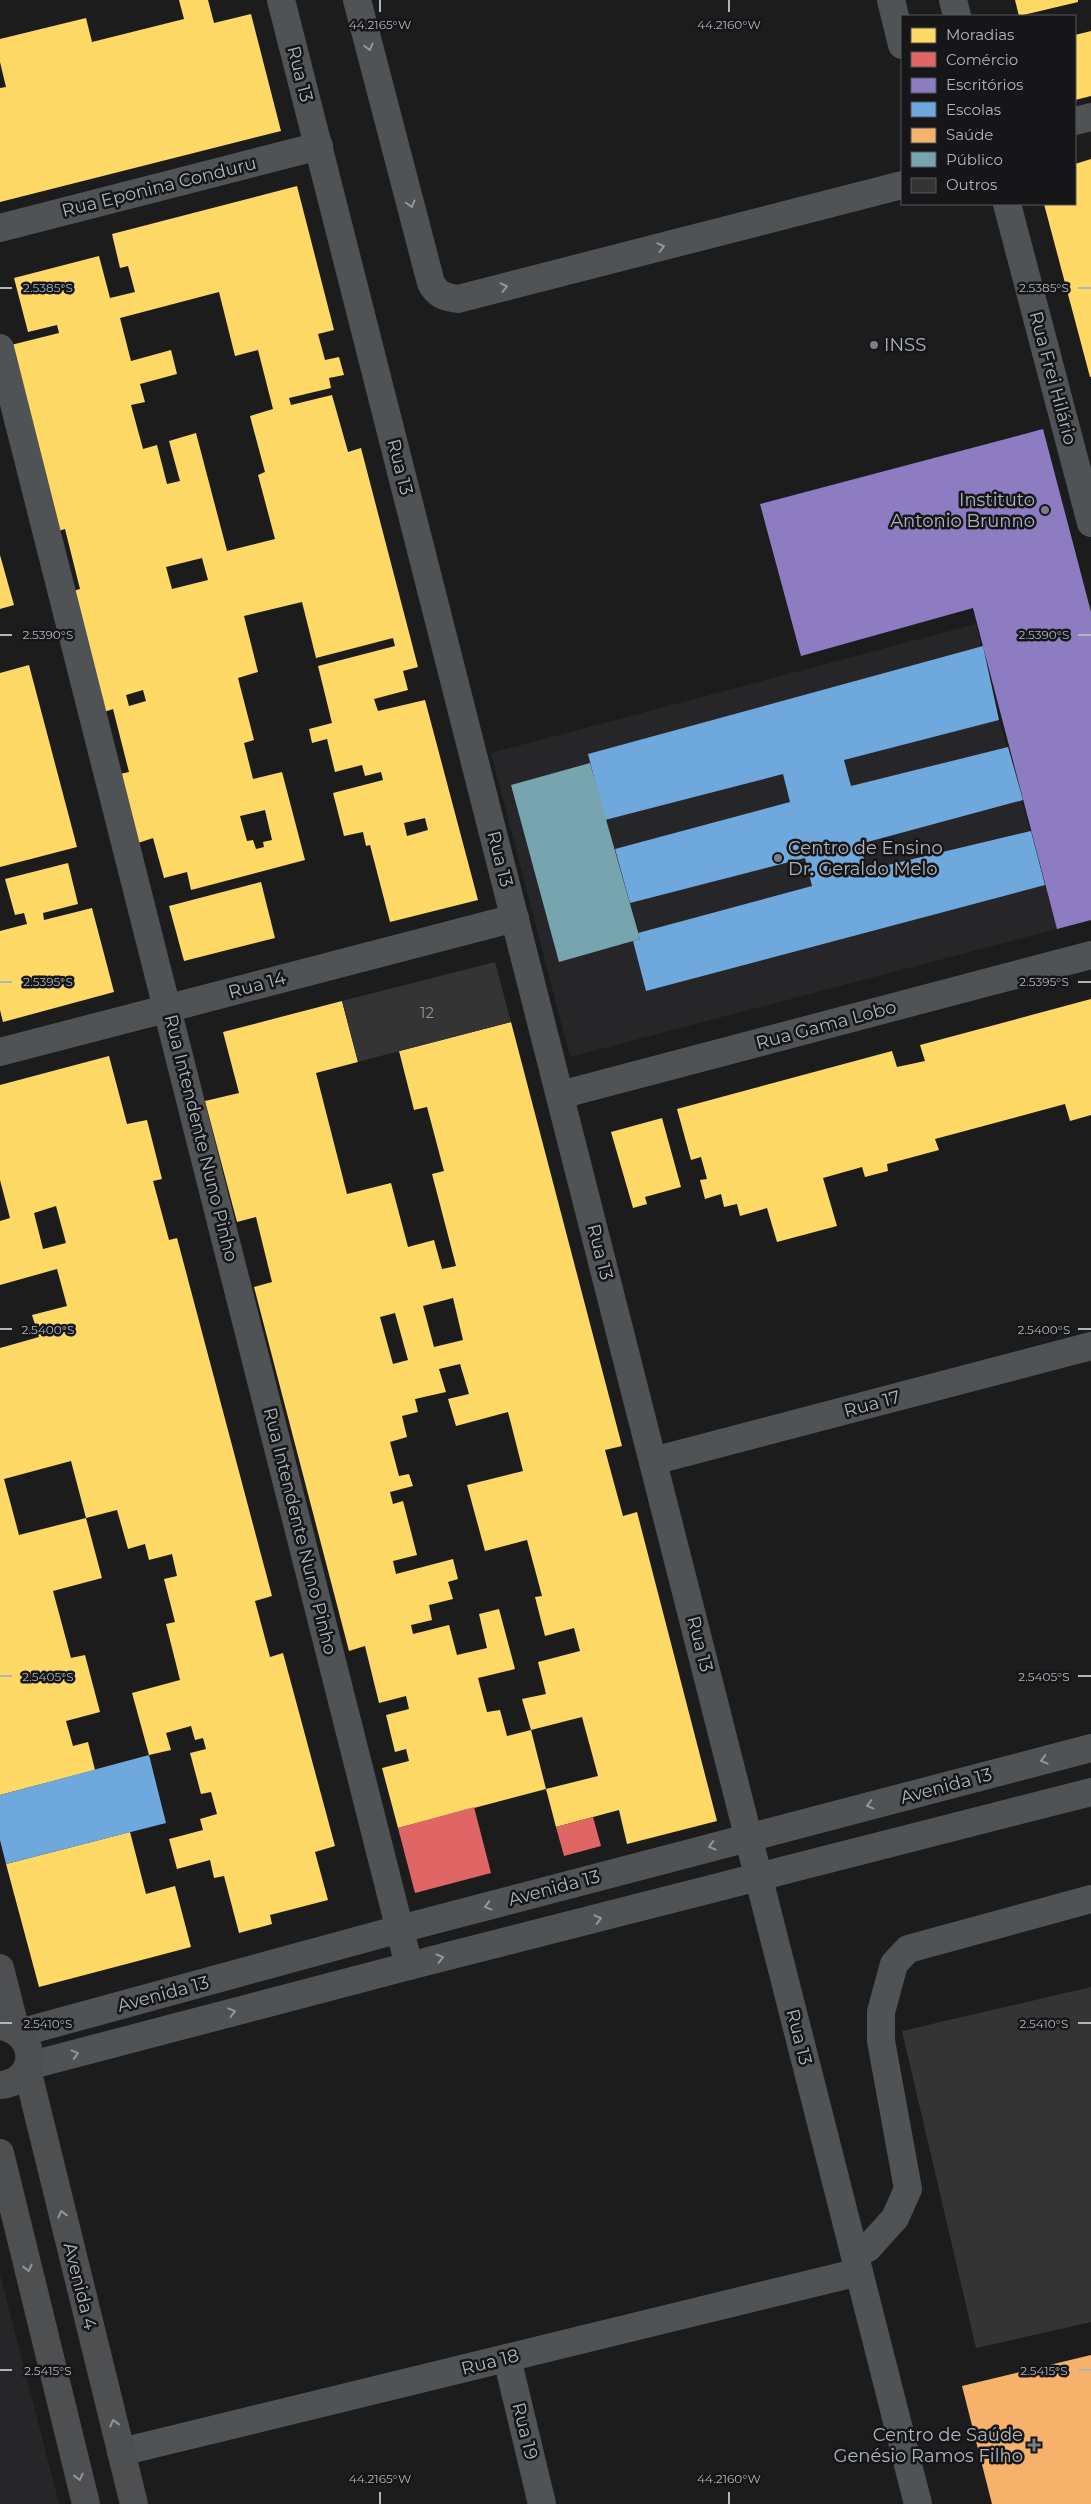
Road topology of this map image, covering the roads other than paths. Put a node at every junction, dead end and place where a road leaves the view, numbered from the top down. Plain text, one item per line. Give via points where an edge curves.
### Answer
1 (281, 0) edge
2 (357, 0) edge
3 (891, 0) edge
4 (953, 0) edge
5 (957, 15) edge
6 (901, 40) edge
7 (1091, 117) edge
8 (1076, 121) edge
9 (318, 146) junction
10 (901, 184) edge
11 (1007, 205) edge
12 (0, 228) edge
13 (0, 348) edge
14 (1091, 524) edge
15 (515, 918) junction
16 (1091, 955) edge
17 (168, 1008) junction
18 (0, 1052) edge
19 (560, 1095) junction
20 (1091, 1346) edge
21 (653, 1461) junction
22 (1091, 1748) edge
23 (1091, 1792) edge
24 (749, 1837) junction
25 (759, 1878) junction
26 (1091, 1899) edge
27 (400, 1929) junction
28 (409, 1966) junction
29 (0, 1968) edge
30 (12, 2030) edge
31 (27, 2067) junction
32 (0, 2085) edge
33 (0, 2153) edge
34 (857, 2263) junction
35 (507, 2358) junction
36 (121, 2452) junction
37 (86, 2504) edge
38 (134, 2504) edge
39 (542, 2504) edge
40 (918, 2504) edge

1 - 9 street, Rua 13
2 -> 10 street via 431,283 436,292 446,297 458,299
3 - 6 street
4 - 5 street
7 - 8 street
9 - 12 street, Rua Eponina Conduru
9 - 15 street, Rua 13
11 - 14 street, Rua Frei Hilário
13 - 17 street, Rua Intendente Nuno Pinho
15 - 17 street, Rua 14
15 - 19 street, Rua 13
16 - 19 street, Rua Gama Lobo
17 - 18 street, Rua 14
17 - 27 street, Rua Intendente Nuno Pinho
19 - 21 street, Rua 13
20 - 21 street, Rua 17
21 - 24 street, Rua 13
22 -> 24 street, Avenida 13
23 - 25 street, Avenida 13
24 - 25 street, Rua 13
24 -> 27 street, Avenida 13
28 -> 25 street, Avenida 13
25 - 34 street, Rua 13
26 - 34 street via 908,1949 894,1964 881,2012 881,2041 908,2189 894,2218
27 - 28 street, Rua Intendente Nuno Pinho
27 - 30 street, Avenida 13
31 -> 28 street, Avenida 13
29 - 30 main road
30 - 31 main road, Avenida 4 via 24,2038 30,2052
31 - 32 main road via 15,2082
36 -> 31 main road, Avenida 4
33 -> 37 main road
34 - 35 street, Rua 18
34 - 40 street, Rua 13
35 - 36 street, Rua 18
35 - 39 street, Rua 19
36 - 38 main road, Avenida 4

